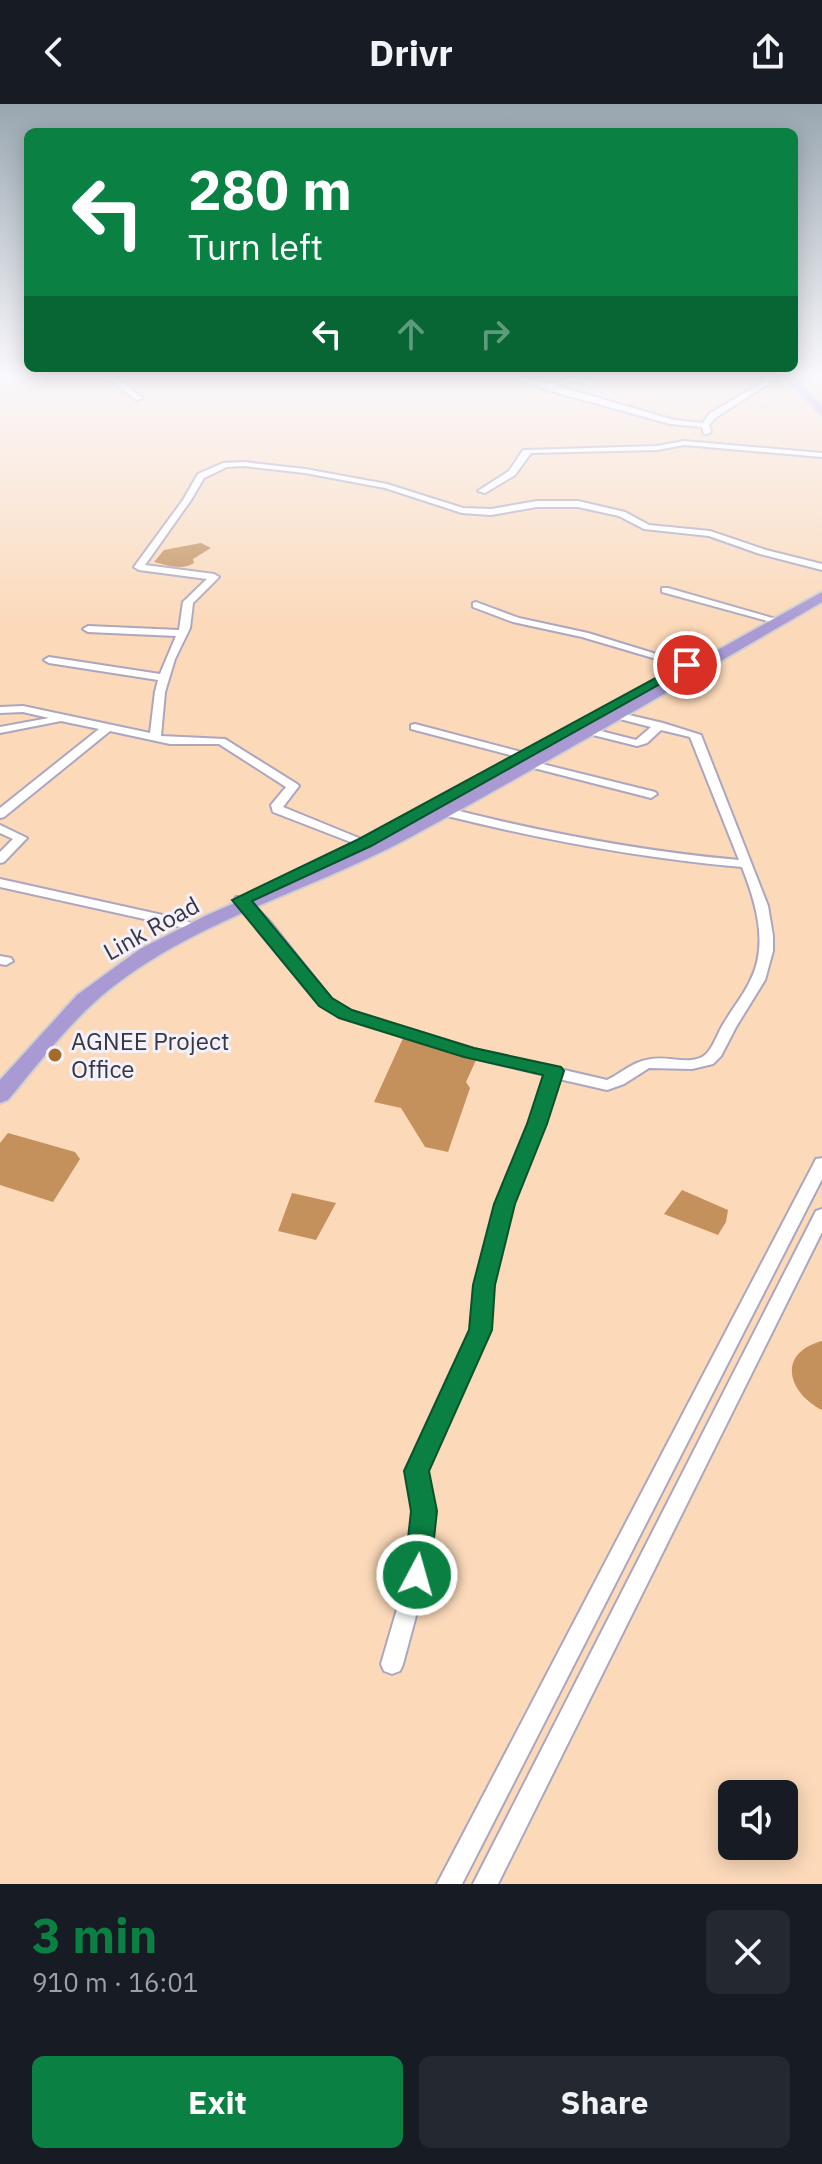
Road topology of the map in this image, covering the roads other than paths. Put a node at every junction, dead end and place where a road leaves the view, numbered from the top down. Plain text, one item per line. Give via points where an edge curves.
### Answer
1 (521, 459) edge
2 (482, 491) dead end
3 (822, 567) edge
4 (822, 588) edge
5 (665, 590) dead end
6 (822, 596) edge
7 (476, 605) dead end
8 (773, 620) junction
9 (88, 629) dead end
10 (183, 633) junction
11 (49, 660) dead end
12 (687, 665) junction
13 (164, 678) junction
14 (0, 710) edge
15 (616, 715) junction
16 (68, 719) junction
17 (659, 725) junction
18 (108, 727) junction
19 (415, 727) dead end
20 (0, 730) edge
21 (589, 731) junction
22 (155, 738) junction
23 (528, 760) junction
24 (651, 794) dead end
25 (443, 811) junction
26 (0, 814) edge
27 (0, 829) edge
28 (365, 843) junction
29 (0, 859) edge
30 (747, 864) junction
31 (0, 883) edge
32 (244, 903) junction
33 (185, 924) junction
34 (554, 1071) junction
35 (0, 1074) edge
36 (0, 1095) edge
37 (822, 1163) edge
38 (816, 1191) edge
39 (822, 1215) edge
40 (392, 1664) dead end
41 (449, 1884) edge
42 (485, 1884) edge

1 - 2 street via 512,473
3 - 10 street via 710,534 647,527 622,514 578,504 462,510 387,486 231,464 201,476 139,567 214,575 188,602
4 - 8 highway, Link Road
5 - 8 street
6 - 8 highway, Link Road
7 - 12 street
8 - 12 highway, Link Road
8 - 15 highway, Link Road
9 - 10 street
10 - 13 street
11 - 13 street
12 - 23 highway, Link Road
13 - 22 street
14 - 16 street via 23,709
15 - 17 street
15 - 21 highway, Link Road
16 - 18 street
16 - 20 street
17 - 21 street via 637,743
17 - 30 street via 698,739
18 - 22 street
18 - 26 street
19 - 23 street
21 - 23 highway, Link Road
22 - 28 street via 228,743 293,786 277,809
23 - 24 street
23 - 25 highway, Link Road
23 - 28 highway, Link Road
25 - 30 street via 640,854
25 - 32 highway, Link Road via 376,848
27 - 29 street via 21,838
28 - 32 highway, Link Road
30 - 34 street via 763,913 766,950 760,977 722,1033 714,1056 695,1064 634,1067 607,1085
31 - 33 street
32 - 33 highway, Link Road
32 - 34 street via 326,1002 346,1014 471,1053
32 - 36 highway, Link Road via 117,973 80,1005
33 - 35 highway, Link Road via 106,969 72,996
34 - 40 street via 505,1204 484,1285 481,1330 417,1471 424,1511 417,1575
37 - 38 street
38 - 41 street
39 - 42 street

